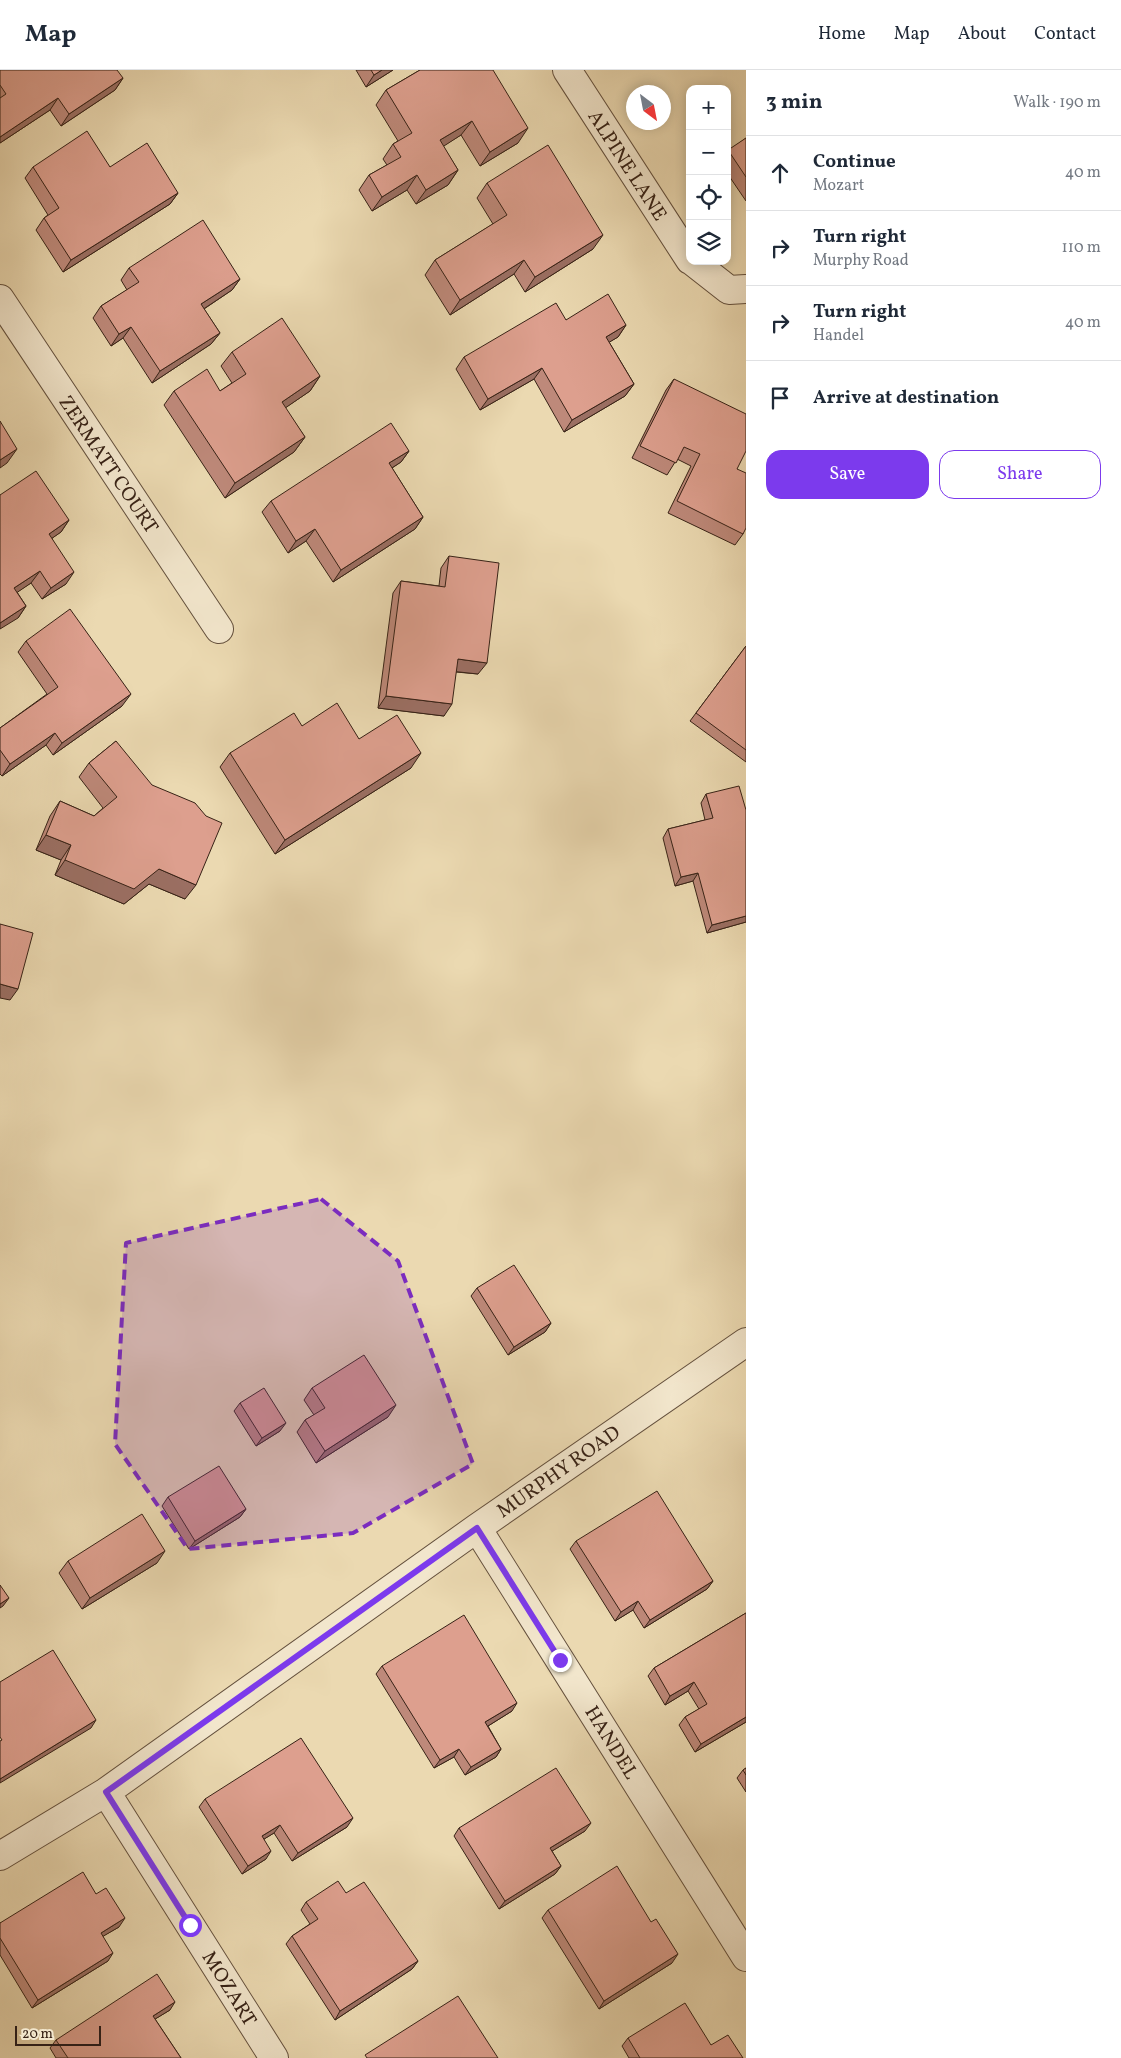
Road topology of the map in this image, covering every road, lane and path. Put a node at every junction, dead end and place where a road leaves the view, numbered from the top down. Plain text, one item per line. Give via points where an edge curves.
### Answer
1 (567, 70) edge
2 (686, 252) edge
3 (699, 265) edge
4 (738, 289) edge
5 (0, 299) edge
6 (219, 629) dead end
7 (746, 1342) edge
8 (477, 1528) junction
9 (106, 1792) junction
10 (0, 1856) edge
11 (746, 1957) edge
12 (274, 2058) edge

1 - 2 street, ALPINE LANE
3 - 4 street, ALPINE LANE
5 - 6 street, ZERMATT COURT
7 - 8 street, MURPHY ROAD
8 - 9 street, MURPHY ROAD
8 - 11 street, HANDEL
9 - 10 street, MURPHY ROAD
9 - 12 street, MOZART

